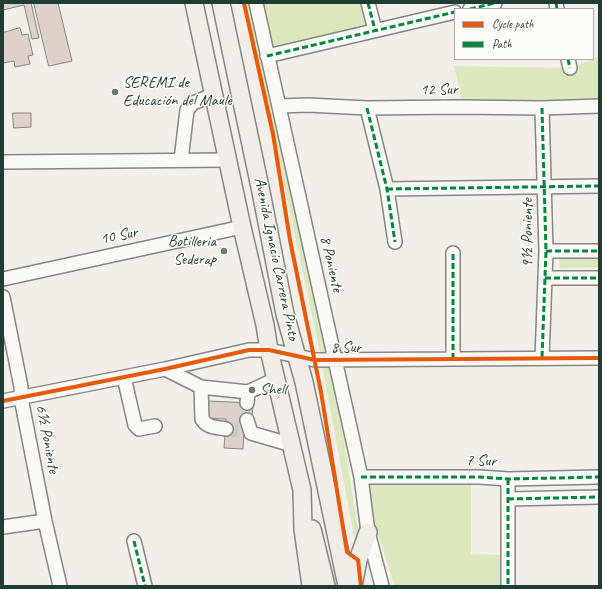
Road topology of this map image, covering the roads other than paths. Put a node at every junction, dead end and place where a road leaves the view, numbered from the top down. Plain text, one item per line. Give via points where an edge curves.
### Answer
1 (194, 3) edge
2 (221, 3) edge
3 (256, 3) edge
4 (368, 3) edge
5 (494, 3) edge
6 (474, 8) edge
7 (454, 12) edge
8 (374, 30) junction
9 (267, 56) junction
10 (214, 95) junction
11 (279, 106) junction
12 (599, 106) edge
13 (367, 108) junction
14 (542, 108) junction
15 (181, 160) junction
16 (227, 160) junction
17 (3, 162) edge
18 (544, 186) junction
19 (599, 186) edge
20 (387, 189) junction
21 (242, 227) junction
22 (395, 242) dead end
23 (546, 251) junction
24 (599, 251) edge
25 (453, 253) dead end
26 (545, 278) junction
27 (599, 278) edge
28 (3, 279) edge
29 (3, 297) edge
30 (269, 350) junction
31 (298, 356) junction
32 (542, 358) junction
33 (599, 358) edge
34 (453, 359) junction
35 (336, 360) junction
36 (165, 369) junction
37 (124, 377) junction
38 (276, 379) junction
39 (201, 387) junction
40 (21, 398) junction
41 (3, 401) edge
42 (155, 426) dead end
43 (248, 428) tunnel mouth
44 (226, 429) tunnel mouth
45 (292, 446) junction
46 (361, 477) junction
47 (599, 477) edge
48 (508, 479) junction
49 (302, 490) junction
50 (599, 497) edge
51 (508, 500) junction
52 (45, 521) junction
53 (3, 527) edge
54 (368, 532) junction
55 (134, 541) dead end
56 (60, 586) edge
57 (145, 586) edge
58 (311, 586) edge
59 (326, 586) edge
60 (346, 586) edge
61 (353, 586) edge
62 (382, 586) edge
63 (508, 586) edge

1 - 10 main road, Avenida Ignacio Carrera Pinto
2 - 31 main road, Avenida Ignacio Carrera Pinto via 284,314
3 - 9 street, 8 Poniente
4 - 8 street
5 - 6 street
7 - 8 street
8 - 9 street
9 - 11 street, 8 Poniente
10 - 15 street via 193,103 186,110
10 - 16 main road, Avenida Ignacio Carrera Pinto
11 - 13 street, 12 Sur
11 - 35 street, 8 Poniente
12 - 14 street, 12 Sur
13 - 14 street, 12 Sur
13 - 20 street
14 - 18 street, 9½ Poniente
15 - 16 street
15 - 17 street
16 - 21 main road, Avenida Ignacio Carrera Pinto
18 - 19 street
18 - 20 street
18 - 23 street, 9½ Poniente
20 - 22 street
21 - 28 street, 10 Sur
21 - 30 main road, Avenida Ignacio Carrera Pinto
23 - 24 street
23 - 26 street, 9½ Poniente
25 - 34 street
26 - 27 street
26 - 32 street, 9½ Poniente
29 - 40 street, 6½ Poniente
30 - 31 street, 8 Sur
30 - 36 street, 8 Sur via 244,351
30 - 38 main road, Avenida Ignacio Carrera Pinto
31 - 35 street, 8 Sur via 310,360
31 - 60 main road, Avenida Ignacio Carrera Pinto
32 - 33 street, 8 Sur
32 - 34 street, 8 Sur
34 - 35 street, 8 Sur
35 - 46 street, 8 Poniente
36 - 37 street, 8 Sur
36 - 39 street
37 - 40 street, 8 Sur
37 - 42 street via 135,425 139,429
38 - 39 street via 248,397
38 - 45 main road, Avenida Ignacio Carrera Pinto
39 - 44 street via 204,423
40 - 41 street, 8 Sur
40 - 52 street, 6½ Poniente
43 - 45 street
45 - 49 main road, Avenida Ignacio Carrera Pinto
46 - 48 street, 7 Sur
46 - 54 street, 8 Poniente
47 - 48 street, 7 Sur
48 - 51 street
49 - 58 main road, Avenida Ignacio Carrera Pinto via 303,529
49 - 59 main road
50 - 51 street
51 - 63 street
52 - 53 street
52 - 56 street, 6½ Poniente
54 - 61 main road via 358,560
54 - 62 street, 8 Poniente
55 - 57 street

